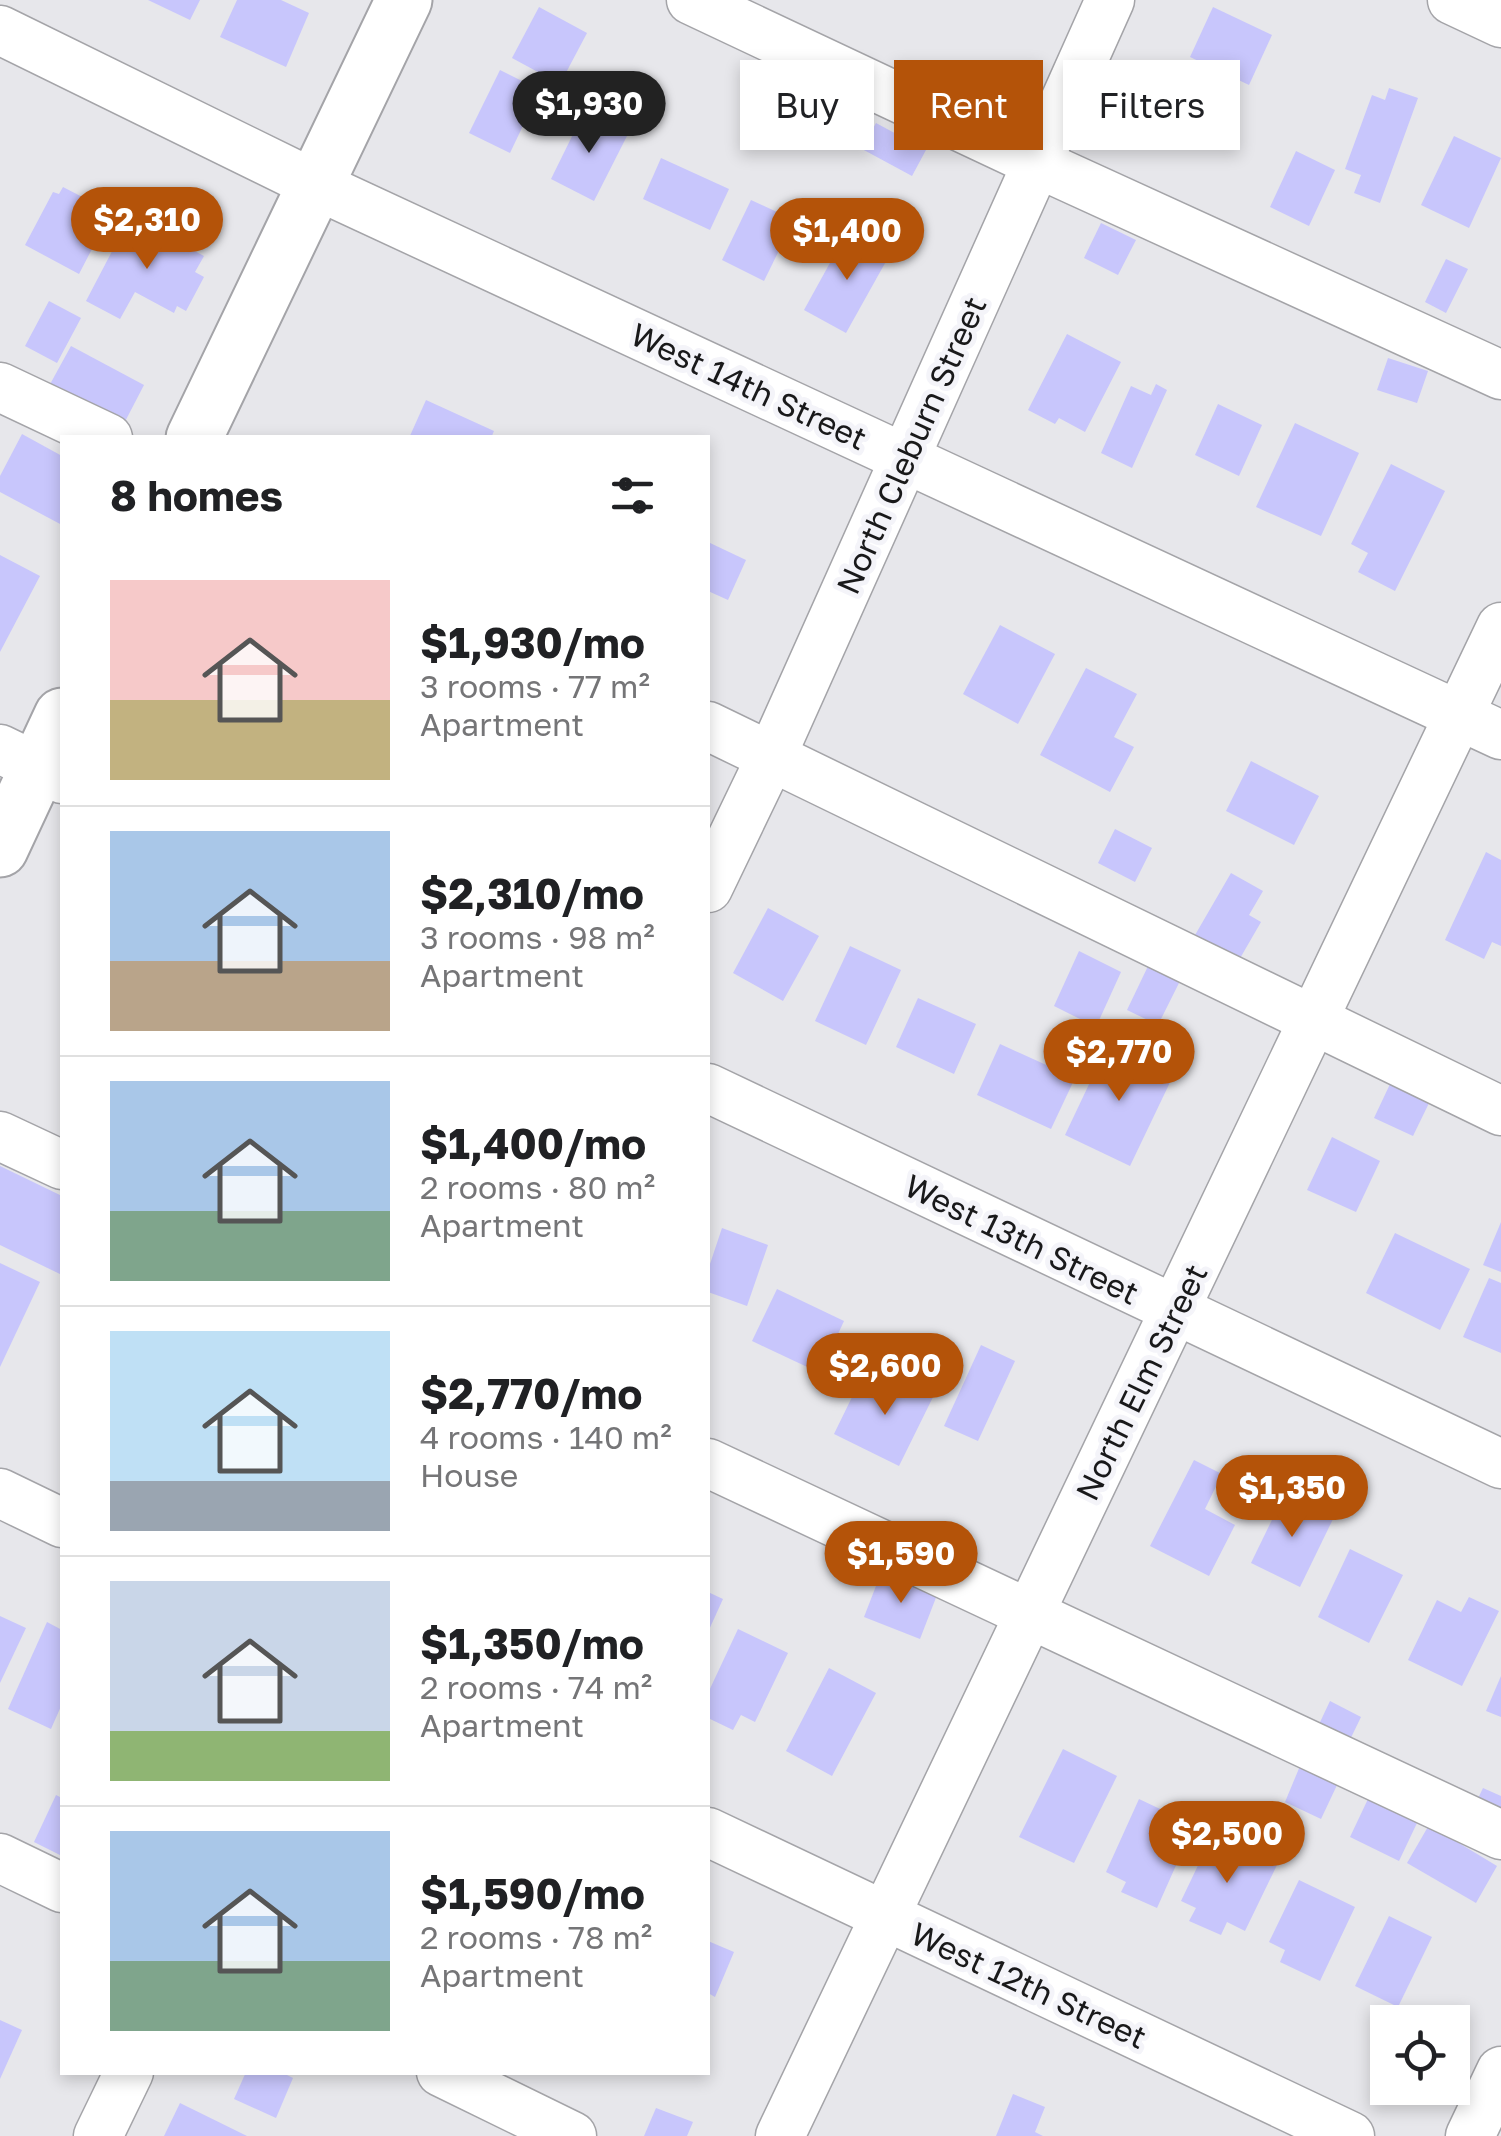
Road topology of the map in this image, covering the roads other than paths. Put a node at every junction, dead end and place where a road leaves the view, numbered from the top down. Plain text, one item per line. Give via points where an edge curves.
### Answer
1 (404, 0) edge
2 (691, 0) edge
3 (1110, 0) edge
4 (1452, 0) edge
5 (1501, 23) edge
6 (0, 30) edge
7 (1037, 164) junction
8 (316, 185) junction
9 (1501, 375) edge
10 (0, 387) edge
11 (102, 435) edge
12 (195, 435) edge
13 (906, 458) junction
14 (1501, 627) edge
15 (1459, 716) junction
16 (60, 720) edge
17 (710, 727) edge
18 (1501, 735) edge
19 (770, 757) junction
20 (34, 765) edge
21 (0, 849) edge
22 (710, 884) edge
23 (1314, 1019) junction
24 (710, 1089) edge
25 (1501, 1111) edge
26 (0, 1136) edge
27 (60, 1164) edge
28 (1174, 1311) junction
29 (710, 1464) edge
30 (1501, 1464) edge
31 (0, 1493) edge
32 (60, 1522) edge
33 (1030, 1612) junction
34 (710, 1833) edge
35 (1501, 1835) edge
36 (0, 1858) edge
37 (60, 1887) edge
38 (885, 1917) junction
39 (1501, 2071) edge
40 (128, 2075) edge
41 (447, 2075) edge
42 (98, 2136) edge
43 (572, 2136) edge
44 (780, 2136) edge
45 (1350, 2136) edge
46 (1470, 2136) edge

1 - 8 main road
2 - 7 street
3 - 7 street, North Cleburn Street
4 - 5 street
6 - 8 street, West 14th Street
7 - 9 street
7 - 13 street, North Cleburn Street
8 - 12 main road
8 - 13 street, West 14th Street
10 - 11 street
13 - 15 street, West 14th Street
13 - 19 street, North Cleburn Street
14 - 15 street, North Elm Street
15 - 18 street, West 14th Street
15 - 23 street, North Elm Street
16 - 20 main road
17 - 19 street
19 - 22 street, North Cleburn Street
19 - 23 street
20 - 21 main road
23 - 25 street
23 - 28 street, North Elm Street
24 - 28 street, West 13th Street
26 - 27 street
28 - 30 street, West 13th Street
28 - 33 street, North Elm Street
29 - 33 street
31 - 32 street
33 - 35 street
33 - 38 street, North Elm Street
34 - 38 street, West 12th Street
36 - 37 street
38 - 44 street, North Elm Street
38 - 45 street, West 12th Street
39 - 46 street
40 - 42 street
41 - 43 street

